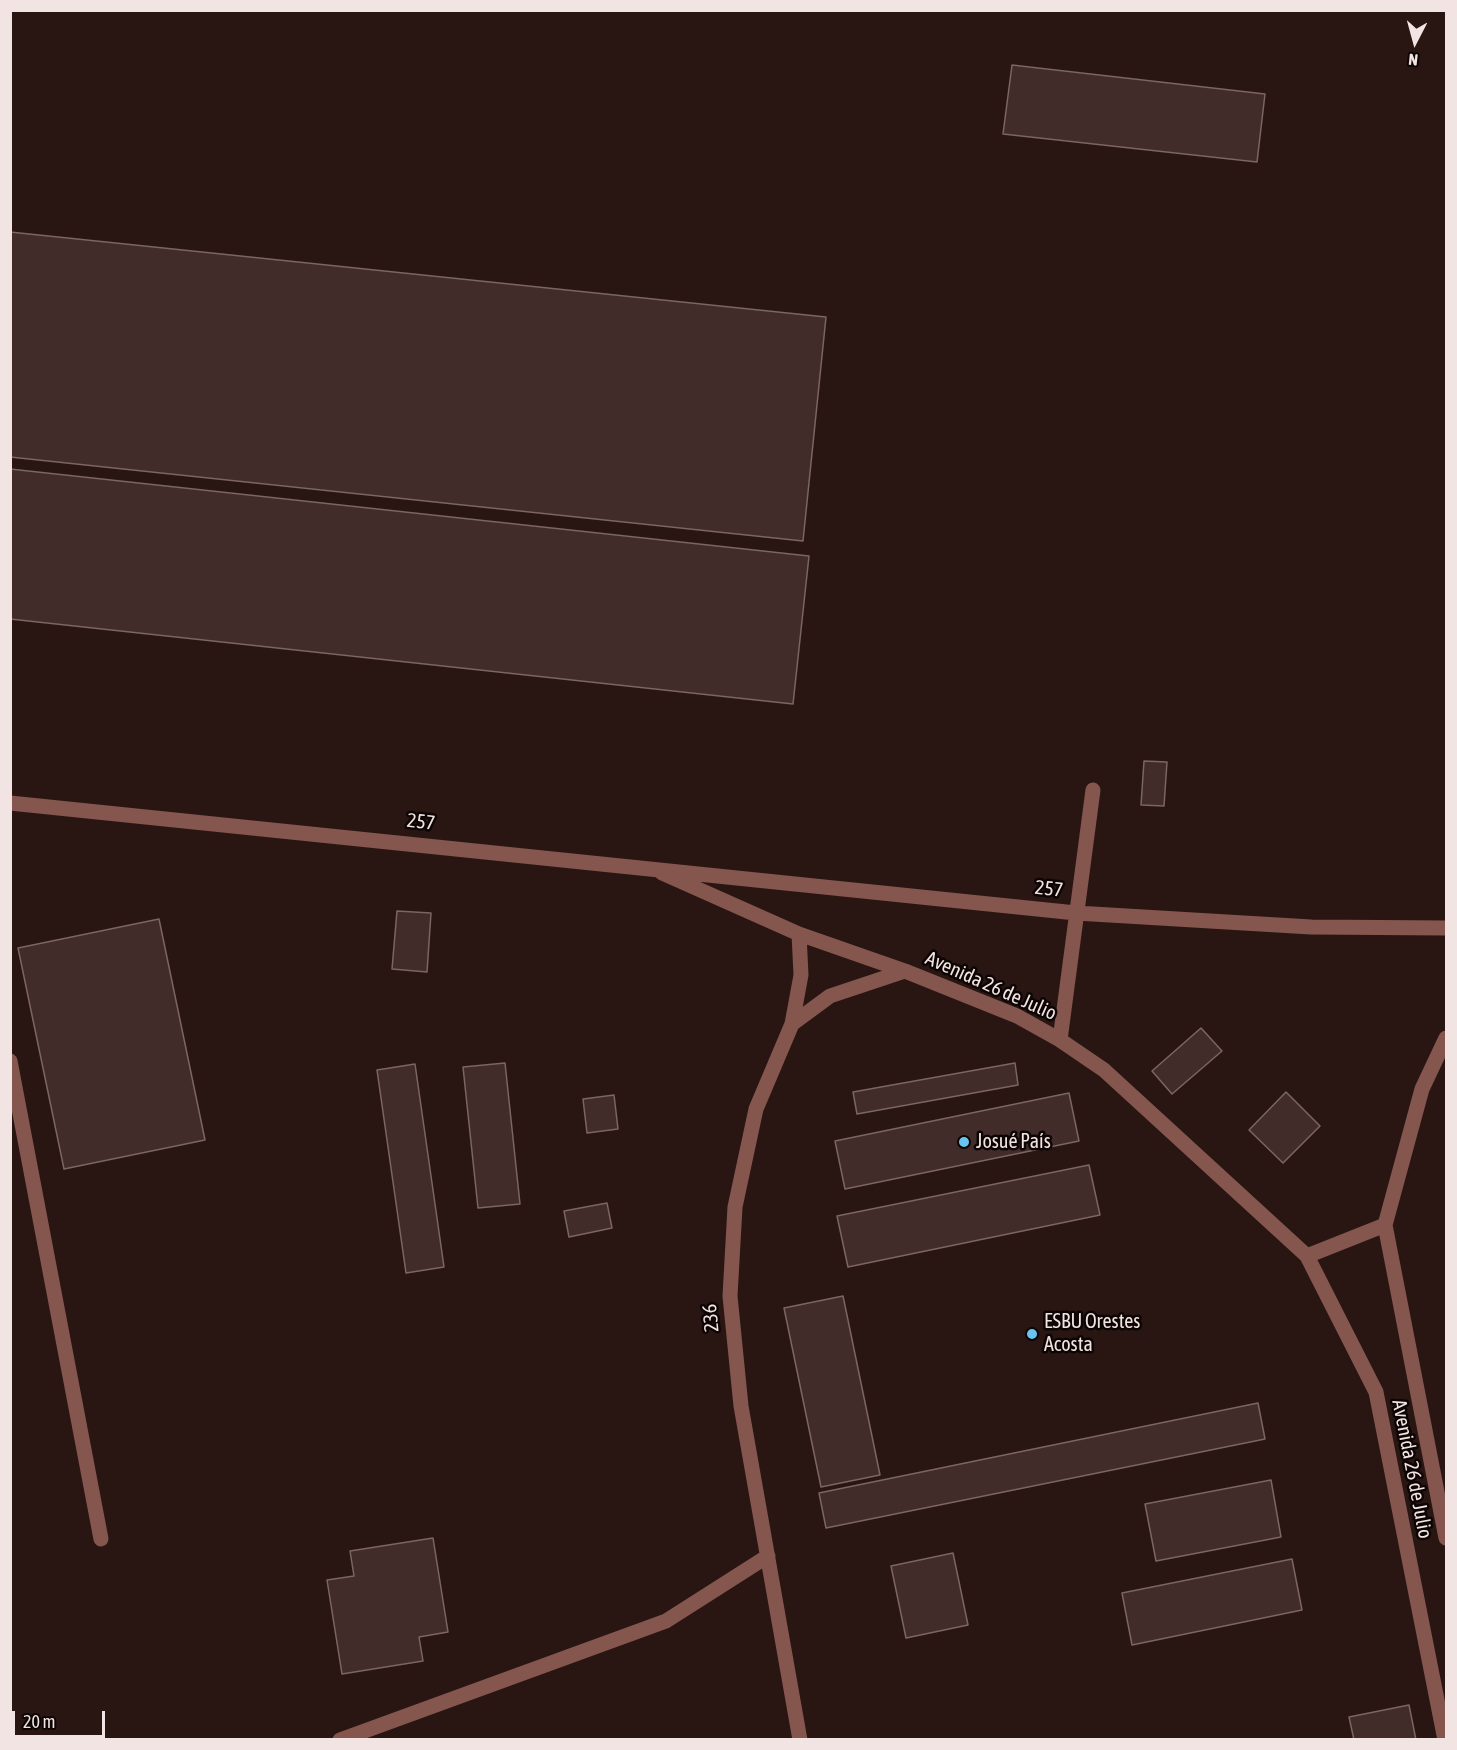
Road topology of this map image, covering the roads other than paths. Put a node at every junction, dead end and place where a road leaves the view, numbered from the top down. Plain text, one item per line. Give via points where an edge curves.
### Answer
1 (1093, 790) dead end
2 (10, 802) edge
3 (649, 867) junction
4 (1076, 913) junction
5 (1446, 928) edge
6 (799, 934) junction
7 (905, 971) junction
8 (792, 1024) junction
9 (1446, 1038) edge
10 (1060, 1040) junction
11 (10, 1061) edge
12 (16, 1118) edge
13 (1385, 1225) junction
14 (1307, 1256) junction
15 (1443, 1501) edge
16 (1446, 1538) edge
17 (101, 1539) dead end
18 (768, 1556) junction
19 (340, 1740) edge
20 (800, 1740) edge
21 (1445, 1740) edge

1 - 4 street, Avenida 26 de Julio
2 - 3 street, 257
3 - 4 street, 257
3 - 6 street, 257
4 - 5 street, 257 via 1311,927
4 - 10 street, Avenida 26 de Julio
6 - 7 street, 257
6 - 8 street, 236 via 801,975
7 - 8 street via 830,996
7 - 10 street, Avenida 26 de Julio via 1017,1016
8 - 18 street, 236 via 756,1110 735,1207 730,1296 741,1406
9 - 13 street, Avenida 26 de Julio via 1422,1089
10 - 14 street, Avenida 26 de Julio via 1104,1070
11 - 12 street
12 - 17 street
13 - 14 street
13 - 15 street, Avenida 26 de Julio
14 - 21 street, Avenida 26 de Julio via 1376,1392
15 - 16 street, Avenida 26 de Julio
18 - 19 street via 666,1621
18 - 20 street, 236

